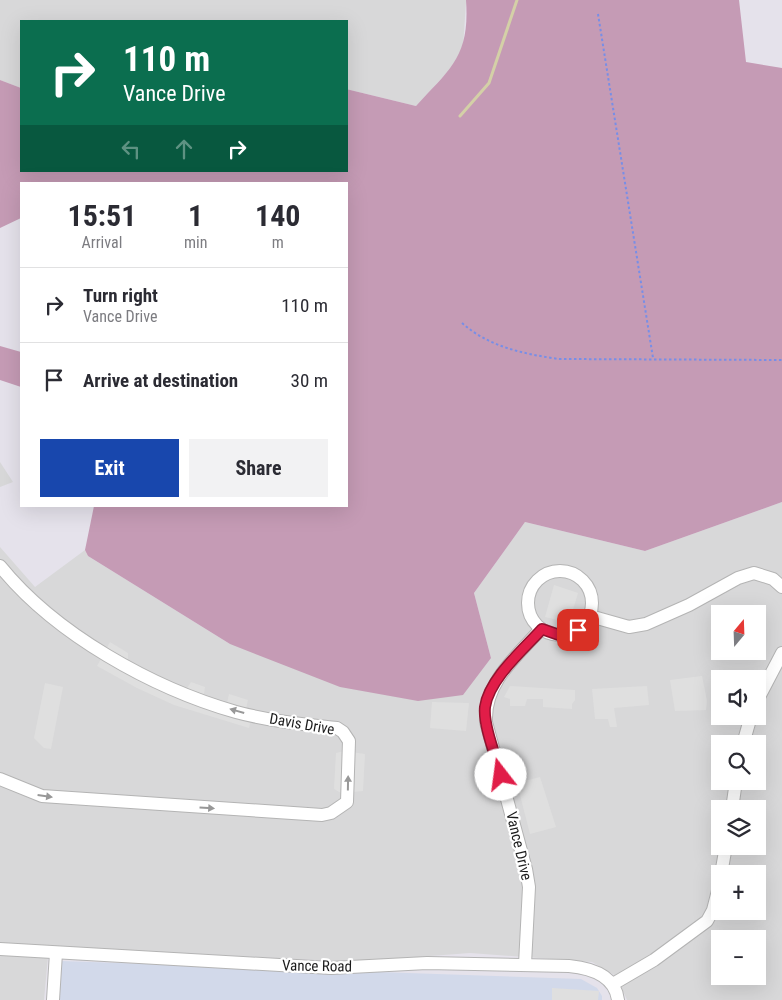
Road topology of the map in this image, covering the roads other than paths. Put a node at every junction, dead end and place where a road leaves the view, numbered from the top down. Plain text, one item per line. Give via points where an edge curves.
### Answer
1 (0, 566) edge
2 (782, 587) edge
3 (590, 616) junction
4 (542, 629) junction
5 (782, 653) edge
6 (766, 684) edge
7 (0, 779) edge
8 (711, 914) edge
9 (0, 949) edge
10 (56, 953) junction
11 (525, 964) junction
12 (613, 984) junction
13 (53, 1000) edge
14 (618, 1000) edge

7 -> 1 street, Davis Drive via 42,796 322,816 347,802 349,741 337,728 236,711 155,681 110,657 59,621 28,597
2 - 3 street via 773,579 754,573 646,624 629,627
3 - 4 street via 578,630 569,634 559,635
3 - 4 street via 592,593 587,584 570,571 549,572 533,585 529,594 530,614
4 - 11 street, Vance Drive via 500,674 485,707 486,722 529,887
5 - 6 street
8 - 12 street via 707,921 654,960
9 - 10 street, Vance Road
10 - 11 street, Vance Road via 331,968 427,963
10 - 13 street
11 - 12 street, Vance Road via 589,969
12 - 14 street

